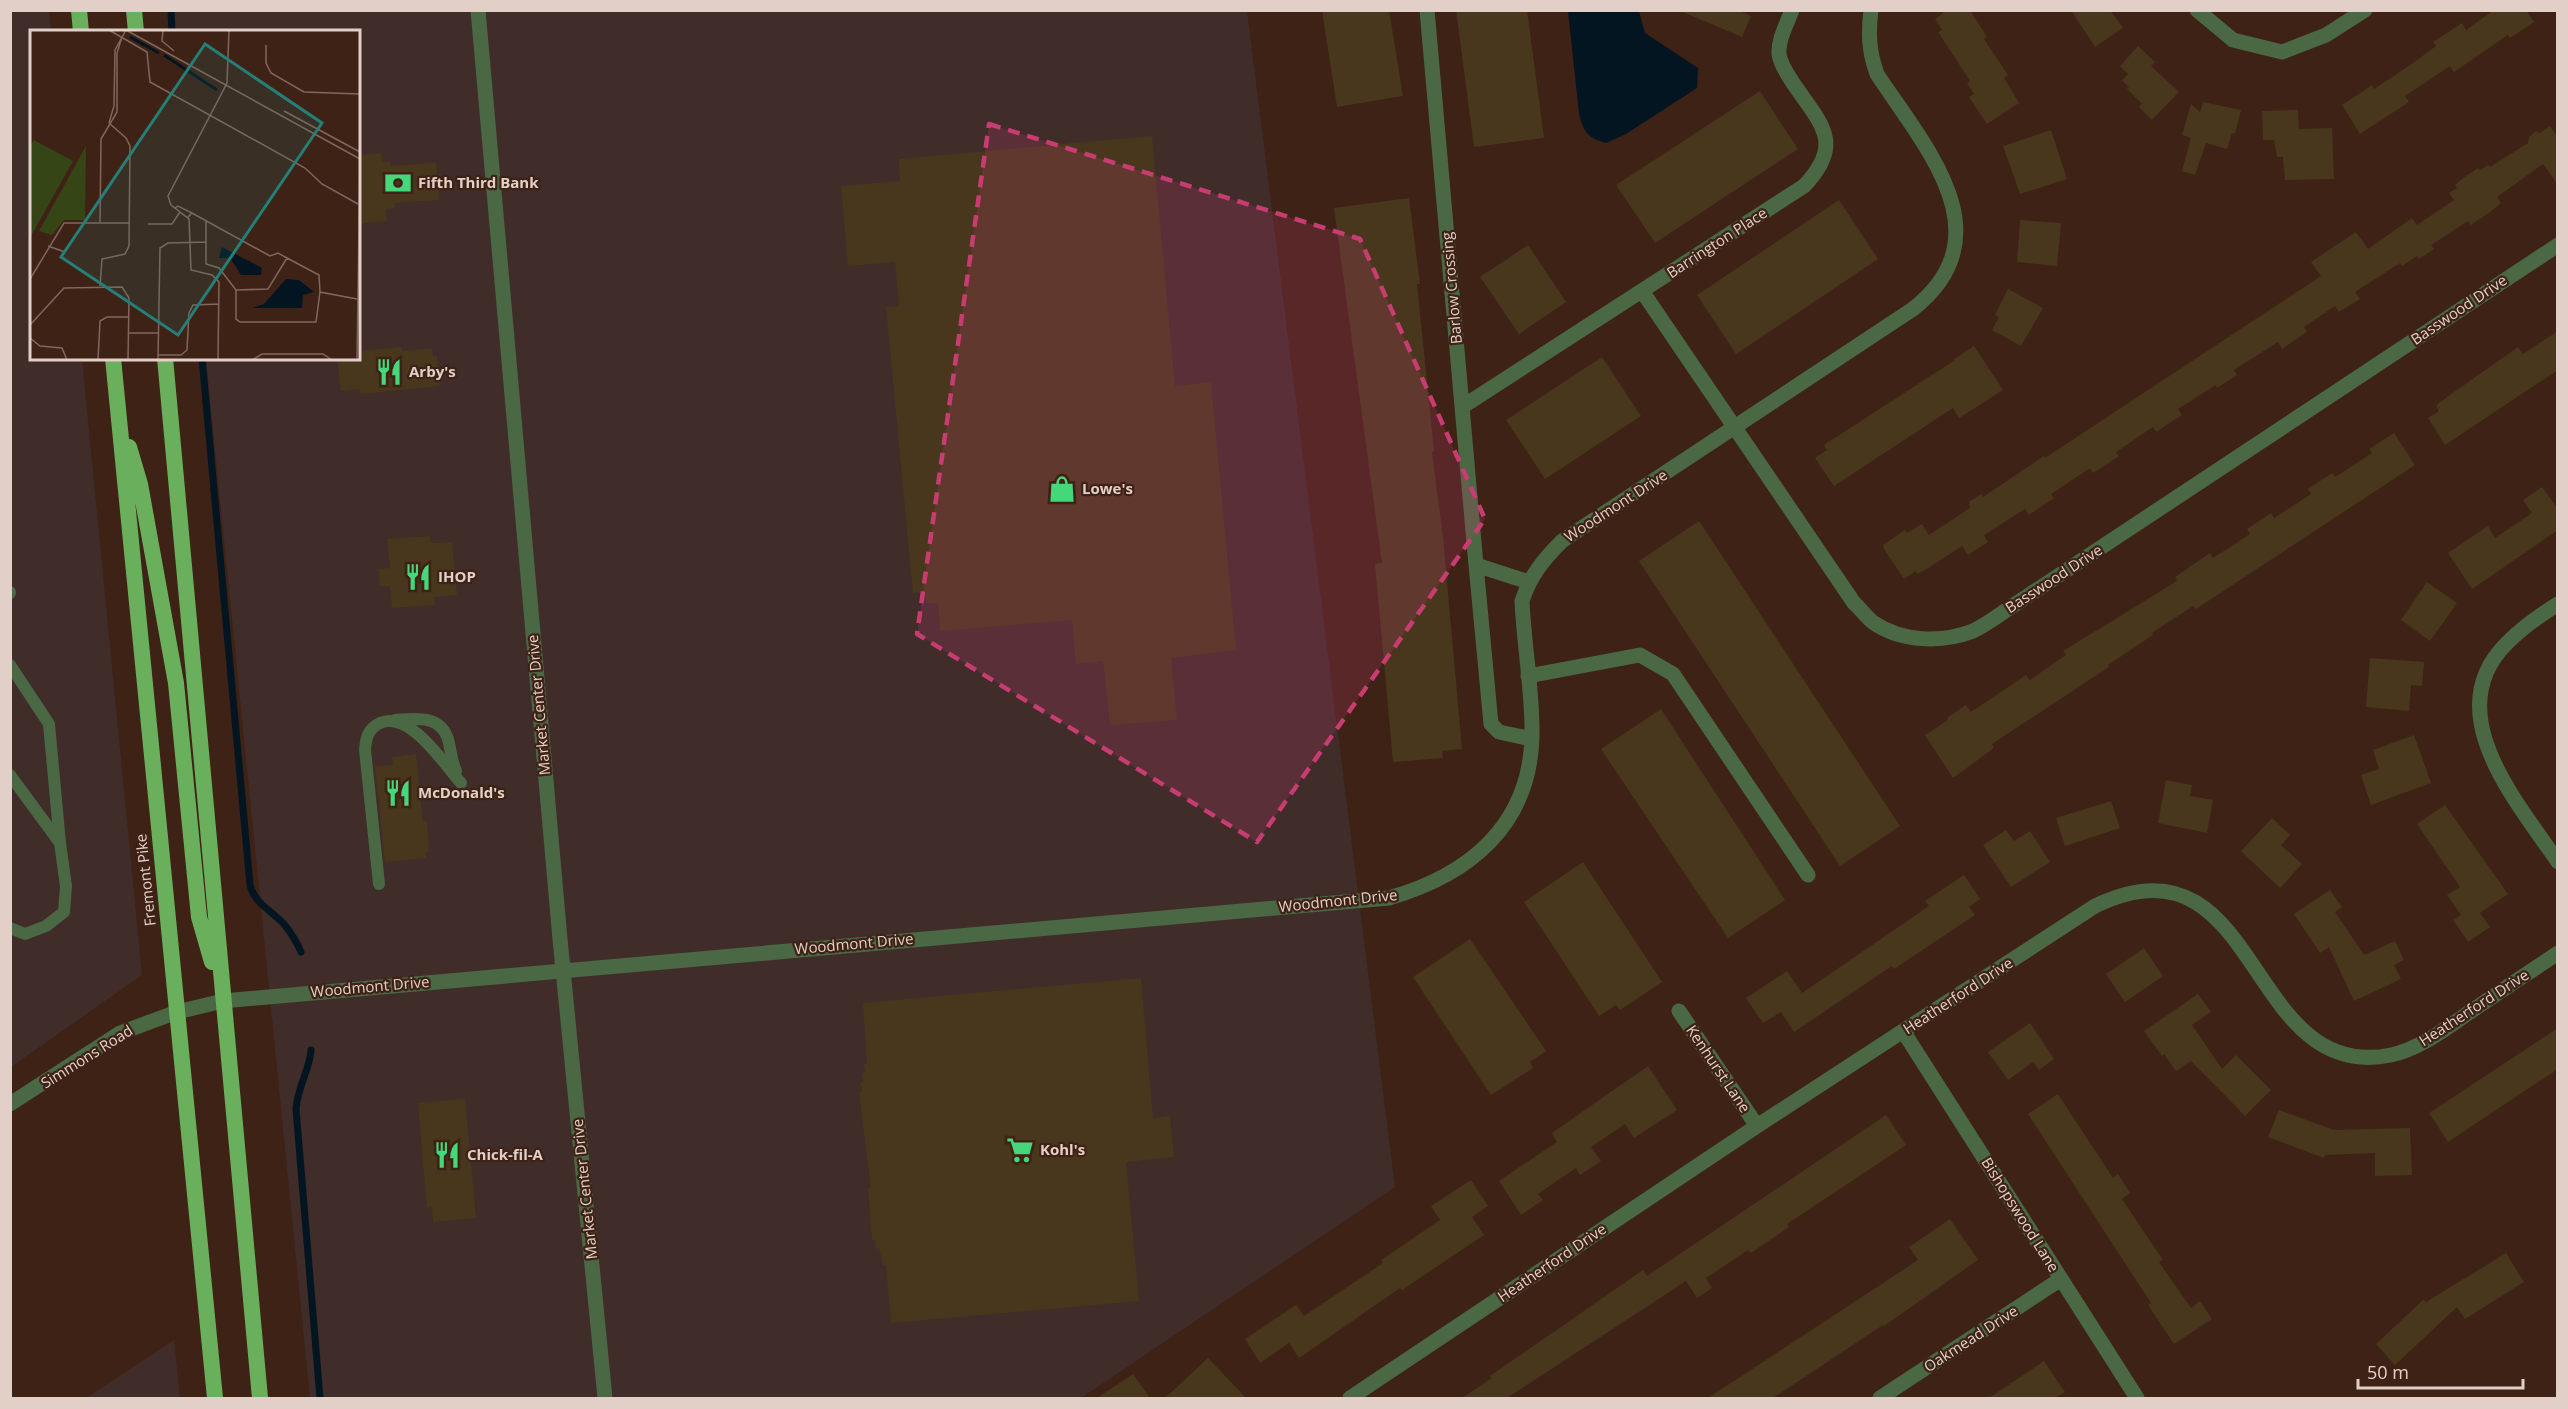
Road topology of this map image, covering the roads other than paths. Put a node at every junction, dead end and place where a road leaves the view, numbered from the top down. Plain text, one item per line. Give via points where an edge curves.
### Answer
1 (79, 10) edge
2 (134, 10) edge
3 (478, 10) edge
4 (1427, 10) edge
5 (1792, 10) edge
6 (1871, 10) edge
7 (2197, 10) edge
8 (2364, 10) edge
9 (81, 30) edge
10 (136, 30) edge
11 (2558, 245) edge
12 (1642, 291) junction
13 (113, 360) edge
14 (165, 360) edge
15 (1462, 407) junction
16 (118, 412) junction
17 (1735, 428) junction
18 (1476, 565) junction
19 (1528, 582) junction
20 (2558, 604) edge
21 (10, 665) edge
22 (1528, 676) junction
23 (393, 720) junction
24 (1532, 739) junction
25 (10, 775) edge
26 (60, 843) junction
27 (2558, 862) edge
28 (1808, 875) dead end
29 (379, 884) dead end
30 (10, 928) edge
31 (2558, 953) edge
32 (562, 969) junction
33 (223, 1001) junction
34 (200, 1005) joint
35 (1679, 1011) dead end
36 (177, 1012) junction
37 (1903, 1031) junction
38 (10, 1104) edge
39 (1757, 1126) junction
40 (2061, 1279) junction
41 (215, 1398) edge
42 (260, 1398) edge
43 (605, 1398) edge
44 (1350, 1398) edge
45 (1880, 1398) edge
46 (2137, 1398) edge

1 - 9 highway
2 - 10 highway
3 - 32 street, Market Center Drive
4 - 15 street, Barlow Crossing
5 - 12 street, Barrington Place via 1779,57 1825,134 1826,153 1819,170 1804,186
6 - 17 street, Woodmont Drive via 1870,55 1877,74 1942,172 1951,194 1956,227 1951,258 1928,297
7 - 8 street via 2233,40 2282,52 2326,35
11 - 17 street, Basswood Drive via 2005,611 1974,630 1949,638 1901,635 1874,623 1854,603
12 - 15 street, Barrington Place
12 - 17 street, Basswood Drive
13 - 16 highway, Fremont Pike
14 - 33 highway
15 - 18 street, Barlow Crossing
16 - 33 highway via 140,484 176,683 199,916
16 - 36 highway, Fremont Pike
17 - 19 street, Woodmont Drive via 1562,541 1541,561
18 - 19 street
18 - 24 street, Barlow Crossing via 1491,724 1498,732
19 - 22 street, Woodmont Drive via 1522,601
20 - 27 street via 2506,644 2488,672 2480,720 2487,752
21 - 26 lane via 49,724
22 - 24 street, Woodmont Drive
22 - 28 street via 1640,655 1673,674
23 - 23 lane via 414,730 461,783 451,760 447,735 438,723 422,718
23 - 29 lane via 372,728 366,736
24 - 32 street, Woodmont Drive via 1526,783 1506,824 1466,865 1418,890 1389,898
25 - 26 lane
26 - 30 lane via 66,886 64,912 46,926 25,934
31 - 37 street, Heatherford Drive via 2423,1042 2392,1054 2359,1057 2320,1045 2298,1027 2231,932 2206,908 2176,894 2126,893 2095,906
32 - 33 street, Woodmont Drive
32 - 43 street, Market Center Drive
33 - 34 street, Woodmont Drive
33 - 42 highway
34 - 36 street, Simmons Road
35 - 39 street, Kenhurst Lane
36 - 38 street, Simmons Road via 120,1033
36 - 41 highway, Fremont Pike
37 - 39 street, Heatherford Drive
37 - 40 street, Bishopswood Lane
39 - 44 street, Heatherford Drive
40 - 45 street, Oakmead Drive
40 - 46 street, Bishopswood Lane

